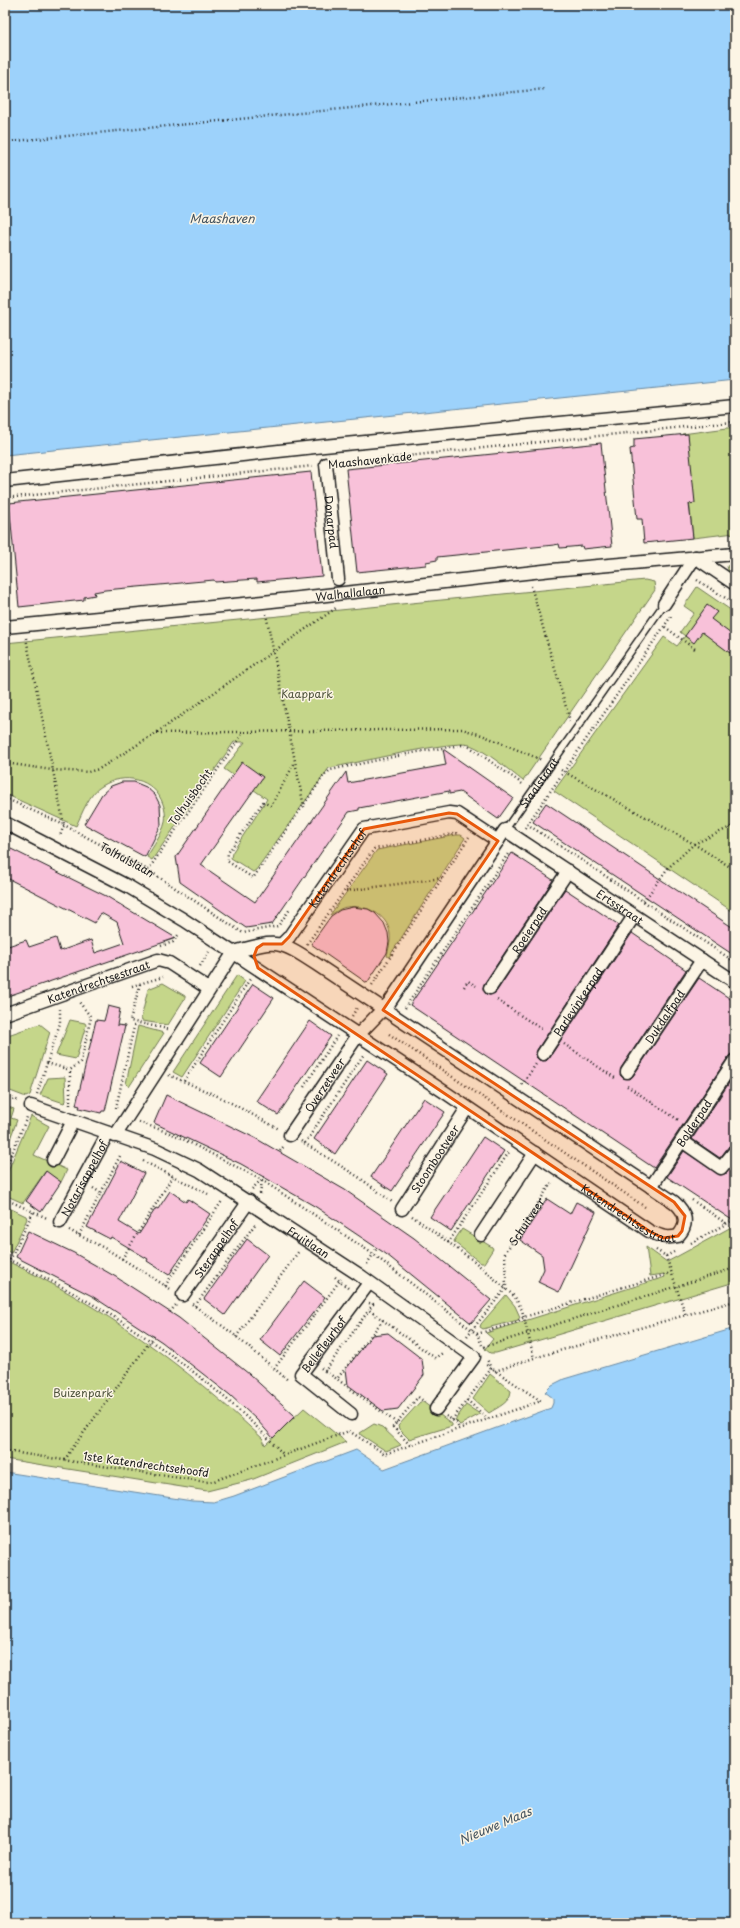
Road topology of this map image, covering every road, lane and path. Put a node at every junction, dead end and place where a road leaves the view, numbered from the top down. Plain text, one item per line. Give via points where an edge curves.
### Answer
1 (545, 89) dead end
2 (5, 142) edge
3 (735, 406) edge
4 (735, 422) edge
5 (326, 464) junction
6 (5, 481) edge
7 (5, 498) edge
8 (735, 554) edge
9 (695, 557) junction
10 (338, 579) dead end
11 (735, 584) edge
12 (531, 586) dead end
13 (693, 586) dead end
14 (342, 593) junction
15 (664, 604) joint
16 (735, 604) edge
17 (675, 611) dead end
18 (265, 612) dead end
19 (5, 627) edge
20 (664, 628) junction
21 (25, 631) dead end
22 (695, 649) dead end
23 (273, 651) junction
24 (570, 722) dead end
25 (243, 733) junction
26 (288, 733) junction
27 (156, 734) junction
28 (545, 762) dead end
29 (5, 763) edge
30 (294, 764) junction
31 (559, 769) dead end
32 (52, 770) junction
33 (563, 771) junction
34 (525, 786) dead end
35 (5, 798) edge
36 (304, 807) junction
37 (522, 821) dead end
38 (5, 823) edge
39 (527, 824) junction
40 (64, 825) junction
41 (735, 825) edge
42 (524, 829) dead end
43 (505, 830) junction
44 (459, 832) dead end
45 (472, 834) dead end
46 (58, 839) dead end
47 (498, 841) junction
48 (694, 844) junction
49 (511, 849) dead end
50 (148, 870) junction
51 (735, 870) edge
52 (568, 872) junction
53 (442, 878) junction
54 (345, 891) junction
55 (644, 901) junction
56 (634, 916) junction
57 (278, 926) dead end
58 (172, 930) dead end
59 (185, 938) dead end
60 (263, 944) junction
61 (282, 944) junction
62 (203, 948) dead end
63 (304, 948) dead end
64 (209, 952) junction
65 (234, 952) junction
66 (214, 955) dead end
67 (702, 960) junction
68 (735, 962) edge
69 (196, 972) dead end
70 (254, 973) junction
71 (168, 980) dead end
72 (735, 982) edge
73 (140, 983) junction
74 (374, 984) dead end
75 (464, 987) dead end
76 (124, 988) dead end
77 (209, 989) junction
78 (488, 992) junction
79 (86, 1000) dead end
80 (79, 1002) junction
81 (360, 1003) dead end
82 (72, 1004) dead end
83 (66, 1006) dead end
84 (60, 1009) junction
85 (383, 1010) junction
86 (53, 1011) dead end
87 (409, 1011) dead end
88 (5, 1014) edge
89 (348, 1021) dead end
90 (135, 1022) junction
91 (168, 1029) dead end
92 (341, 1030) dead end
93 (395, 1030) dead end
94 (358, 1034) junction
95 (389, 1034) junction
96 (385, 1037) dead end
97 (554, 1037) junction
98 (543, 1054) joint
99 (368, 1055) dead end
100 (735, 1060) edge
101 (47, 1063) junction
102 (70, 1070) junction
103 (627, 1072) dead end
104 (169, 1075) dead end
105 (184, 1081) junction
106 (522, 1086) dead end
107 (303, 1088) dead end
108 (485, 1094) dead end
109 (480, 1096) junction
110 (471, 1103) junction
111 (32, 1106) junction
112 (114, 1112) dead end
113 (72, 1116) junction
114 (282, 1121) dead end
115 (141, 1122) dead end
116 (278, 1128) junction
117 (690, 1128) junction
118 (111, 1134) junction
119 (290, 1135) junction
120 (682, 1141) junction
121 (305, 1144) junction
122 (509, 1151) dead end
123 (735, 1151) edge
124 (126, 1152) dead end
125 (535, 1154) junction
126 (140, 1159) dead end
127 (53, 1160) dead end
128 (5, 1170) edge
129 (173, 1176) junction
130 (264, 1176) dead end
131 (262, 1180) junction
132 (554, 1180) dead end
133 (651, 1186) junction
134 (252, 1198) junction
135 (5, 1199) edge
136 (649, 1201) dead end
137 (222, 1202) junction
138 (228, 1204) dead end
139 (645, 1207) junction
140 (402, 1209) junction
141 (642, 1211) dead end
142 (33, 1212) junction
143 (735, 1219) edge
144 (256, 1223) dead end
145 (60, 1224) junction
146 (80, 1235) junction
147 (481, 1235) dead end
148 (448, 1243) junction
149 (686, 1245) dead end
150 (377, 1248) dead end
151 (679, 1249) dead end
152 (299, 1251) dead end
153 (373, 1254) junction
154 (5, 1258) edge
155 (122, 1259) junction
156 (10, 1260) junction
157 (367, 1265) dead end
158 (735, 1268) edge
159 (671, 1273) junction
160 (340, 1281) dead end
161 (369, 1283) junction
162 (165, 1286) junction
163 (675, 1287) junction
164 (506, 1288) junction
165 (183, 1297) junction
166 (364, 1300) dead end
167 (735, 1301) edge
168 (195, 1306) junction
169 (369, 1310) junction
170 (686, 1316) junction
171 (524, 1317) junction
172 (382, 1320) junction
173 (472, 1331) junction
174 (528, 1332) junction
175 (477, 1334) junction
176 (154, 1336) dead end
177 (236, 1337) junction
178 (465, 1339) dead end
179 (150, 1340) junction
180 (483, 1348) junction
181 (448, 1349) dead end
182 (534, 1358) junction
183 (274, 1369) junction
184 (315, 1370) dead end
185 (325, 1371) junction
186 (337, 1379) junction
187 (292, 1384) dead end
188 (467, 1400) junction
189 (436, 1409) junction
190 (351, 1414) dead end
191 (488, 1419) junction
192 (452, 1420) junction
193 (397, 1423) junction
194 (459, 1429) junction
195 (410, 1446) junction
196 (5, 1451) edge
197 (284, 1455) junction
198 (65, 1460) junction

1 - 2 path
3 - 6 street, Maashavenkade via 324,446
4 - 5 path, Maashavenkade
5 - 7 path, Maashavenkade
5 - 10 street, Donarpad
8 - 9 street, Walhallalaan
9 - 11 street
9 - 14 street, Walhallalaan
9 - 15 street, Staalstraat
12 - 24 path
13 - 16 path via 698,580
14 - 19 street, Walhallalaan
14 - 23 path via 343,604
15 - 43 lane, Staalstraat
17 - 20 path, Staalstraat
18 - 23 path
20 - 22 path
20 - 33 path, Staalstraat
21 - 32 path
23 - 26 path
23 - 27 path
25 - 26 path
25 - 27 path
25 - 50 path, Tolhuisbocht
26 - 28 path via 462,729 482,734
26 - 30 path
27 - 32 path via 99,769 88,772
29 - 32 path
30 - 36 path
30 - 36 path via 271,806 263,802 228,853 227,861 253,878
31 - 33 path
32 - 40 path
33 - 39 path, Staalstraat
33 - 48 path
34 - 36 path via 470,747 462,745 330,770
35 - 40 path, Tolhuislaan
37 - 39 path, Ertsstraat
38 - 65 street, Tolhuislaan via 130,887
39 - 42 path, Staalstraat
39 - 55 path, Ertsstraat
40 - 46 path
40 - 50 path, Tolhuislaan
41 - 48 path
43 - 47 street, Staalstraat
43 - 52 street, Ertsstraat
44 - 54 path, Katendrechtsehof via 374,849
45 - 53 path
47 - 61 street, Katendrechtsehof via 457,814 449,813 364,829
47 - 85 street, Staalstraat
48 - 51 path
48 - 55 path via 668,868
49 - 87 path via 405,1007
50 - 57 path, Tolhuislaan via 243,933
52 - 56 street, Ertsstraat
52 - 78 street, Roeierpad
53 - 54 path
53 - 74 path
54 - 63 path, Katendrechtsehof
55 - 68 path, Ertsstraat
56 - 67 street, Ertsstraat
56 - 97 street, Parlevinkerpad
58 - 59 path
60 - 61 street
60 - 65 street
60 - 70 street via 257,948 254,956
61 - 85 street, Katendrechtsestraat
62 - 64 path
64 - 66 path
64 - 69 path
65 - 70 street, Katendrechtsestraat
65 - 77 street
67 - 72 street, Ertsstraat
67 - 103 street, Dukdalfpad
70 - 94 street, Katendrechtsestraat
70 - 105 path
71 - 73 path, Katendrechtsestraat via 162,976
73 - 76 path, Katendrechtsestraat
73 - 90 path, Katendrechtsestraat via 130,1021
75 - 78 path via 468,981
77 - 88 street, Katendrechtsestraat via 169,962 158,960
77 - 118 street
78 - 97 path
79 - 80 path, Katendrechtsestraat
80 - 82 path, Katendrechtsestraat
80 - 102 path via 91,1017 81,1062
81 - 89 path
83 - 84 path, Katendrechtsestraat
84 - 86 path, Katendrechtsestraat
84 - 101 path via 60,1022
85 - 94 street
85 - 133 street, Katendrechtsestraat
90 - 91 path
90 - 112 path, Katendrechtsestraat
92 - 107 path, Overzetveer
93 - 95 path
94 - 110 street, Katendrechtsestraat
94 - 119 street, Overzetveer
95 - 96 path
95 - 109 path, Katendrechtsestraat
97 - 98 street, Parlevinkerpad
97 - 117 path
98 - 106 path
99 - 121 path, Overzetveer via 364,1053
100 - 117 street, Bolderpad
101 - 102 path
101 - 111 path
102 - 113 path
104 - 105 path
105 - 116 path
108 - 109 path
109 - 110 path
109 - 139 path, Katendrechtsestraat
110 - 125 street, Katendrechtsestraat
110 - 140 street, Stoombootveer
111 - 113 street, Fruitlaan
111 - 128 path
113 - 118 street, Fruitlaan
113 - 127 street
114 - 116 path
115 - 131 path via 175,1135
116 - 119 path
117 - 120 street, Bolderpad
118 - 134 street, Fruitlaan via 172,1155
118 - 145 street, Notarisappelhof
119 - 121 path
120 - 123 street via 721,1168
120 - 133 street, Bolderpad
121 - 140 path via 360,1178
122 - 148 path
124 - 146 path, Notarisappelhof via 120,1154
125 - 133 street, Katendrechtsestraat via 649,1230 663,1238 678,1236 685,1225 684,1212
125 - 147 street
126 - 129 path
129 - 137 path
129 - 155 path
130 - 131 path
131 - 134 path
131 - 134 path
131 - 153 path
132 - 164 path, Schuitveer via 505,1253
134 - 161 street, Fruitlaan
134 - 165 street, Sterappelhof
135 - 142 path
136 - 139 path
137 - 138 path
137 - 162 path, Sterappelhof
139 - 141 path
140 - 148 path
142 - 145 path
142 - 156 path
143 - 149 path
144 - 168 path, Sterappelhof
145 - 146 path
146 - 155 path
148 - 164 path
150 - 153 path
151 - 159 path via 666,1256
152 - 177 path
153 - 157 path
153 - 173 path
154 - 156 path
155 - 162 path
156 - 179 path via 78,1294
158 - 163 path
159 - 163 path
159 - 171 path
160 - 183 path
161 - 189 street, Fruitlaan via 474,1356
161 - 190 street, Bellefleurhof via 301,1374
162 - 165 path
163 - 170 path
163 - 174 path
164 - 171 path via 520,1303
164 - 173 path
165 - 168 path
166 - 169 path via 373,1304
167 - 170 path
168 - 177 path
169 - 172 path
169 - 185 path, Bellefleurhof
170 - 182 path
171 - 174 path
171 - 175 path via 517,1322
172 - 181 path via 436,1358
172 - 186 path
173 - 175 path
173 - 178 path
174 - 180 path
174 - 182 path
175 - 180 path
176 - 179 path
177 - 183 path
179 - 197 path via 219,1394
179 - 198 path
180 - 188 path via 491,1368
182 - 191 path via 494,1371 541,1401
183 - 187 path
184 - 185 path, Bellefleurhof via 318,1366
185 - 186 path, Bellefleurhof
186 - 193 path, Bellefleurhof
188 - 191 path
188 - 192 path
189 - 192 path
189 - 193 path via 418,1397
191 - 194 path
192 - 194 path via 457,1423
193 - 195 path via 393,1428
194 - 195 path
195 - 197 path, 1ste Katendrechtsehoofd via 385,1454 349,1431
196 - 198 path, 1ste Katendrechtsehoofd
197 - 198 path, 1ste Katendrechtsehoofd via 206,1482

